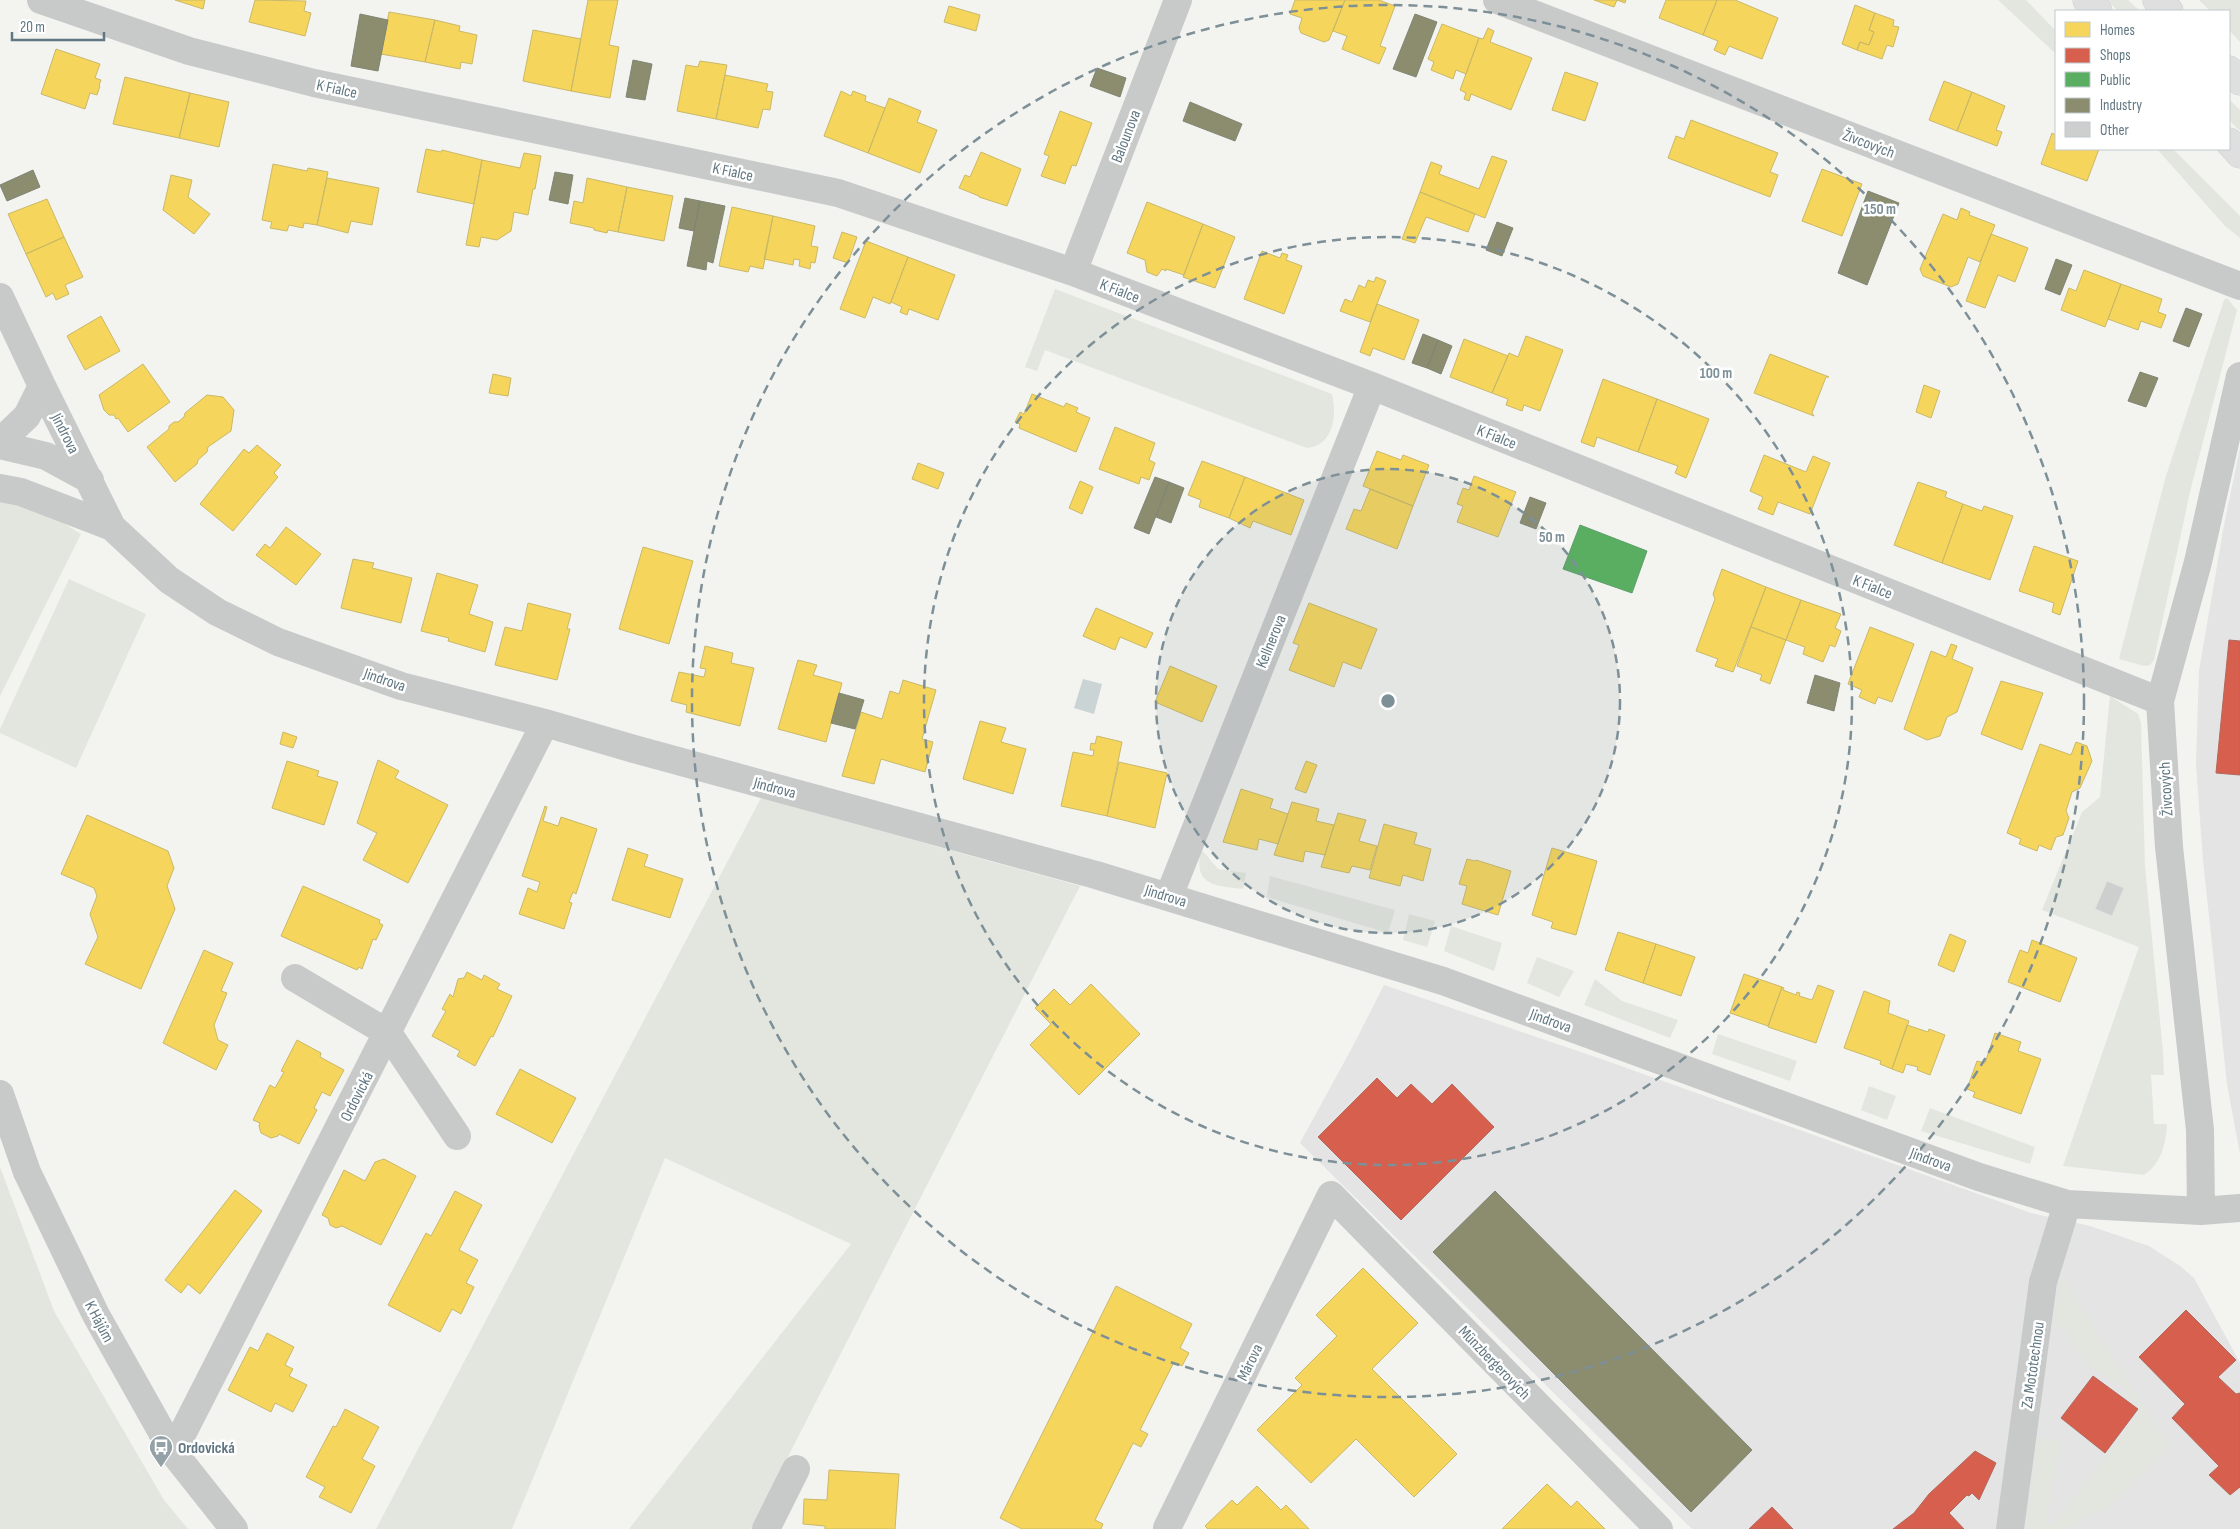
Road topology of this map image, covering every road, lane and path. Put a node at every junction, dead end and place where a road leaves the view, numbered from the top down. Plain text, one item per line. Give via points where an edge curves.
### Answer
1 (41, 0) edge
2 (1178, 0) edge
3 (1497, 0) edge
4 (2087, 0) edge
5 (2157, 0) edge
6 (2097, 10) edge
7 (2167, 10) edge
8 (2230, 71) edge
9 (2240, 82) edge
10 (2230, 143) edge
11 (2240, 154) edge
12 (1073, 272) junction
13 (2240, 286) edge
14 (0, 297) edge
15 (2240, 376) edge
16 (42, 386) junction
17 (1372, 386) junction
18 (0, 443) edge
19 (90, 480) junction
20 (0, 488) edge
21 (112, 527) junction
22 (2160, 701) junction
23 (545, 723) junction
24 (1168, 896) junction
25 (295, 978) dead end
26 (388, 1033) junction
27 (0, 1094) edge
28 (457, 1136) dead end
29 (1331, 1195) joint
30 (2067, 1204) junction
31 (2240, 1208) edge
32 (2201, 1211) junction
33 (173, 1452) junction
34 (796, 1469) dead end
35 (234, 1529) edge
36 (766, 1529) edge
37 (1168, 1529) edge
38 (1659, 1529) edge
39 (2010, 1529) edge

1 - 12 street, K Fialce via 189,51 314,83 838,193
2 - 12 street, Balounova
3 - 13 street, Živcových
4 - 6 highway
5 - 7 highway
8 - 9 highway
10 - 11 highway
12 - 17 street, K Fialce
14 - 16 street, Jindrova
15 - 22 street, Živcových via 2198,562
16 - 18 street, Jindrova via 27,416
16 - 19 street, Jindrova
17 - 22 street, K Fialce
17 - 24 street, Kellnerova
18 - 19 street, Jindrova via 46,456
19 - 21 street, Jindrova
20 - 21 street, Jindrova via 21,492
21 - 23 street, Jindrova via 169,580 217,612 278,642 400,686
22 - 32 street, Živcových via 2169,847 2200,1130
23 - 24 street, Jindrova
23 - 26 street, Ordovická
24 - 30 street, Jindrova via 1442,981 1979,1177
25 - 26 street
26 - 28 street
26 - 33 street, Ordovická
27 - 33 street, K Hájům via 27,1172 96,1315
29 - 37 street, Márova
29 - 38 street, Münzbergerových
30 - 32 street, Jindrova
30 - 39 street, Za Mototechnou via 2043,1282
31 - 32 street, Jindrova
33 - 35 street, K Hájům
34 - 36 street

